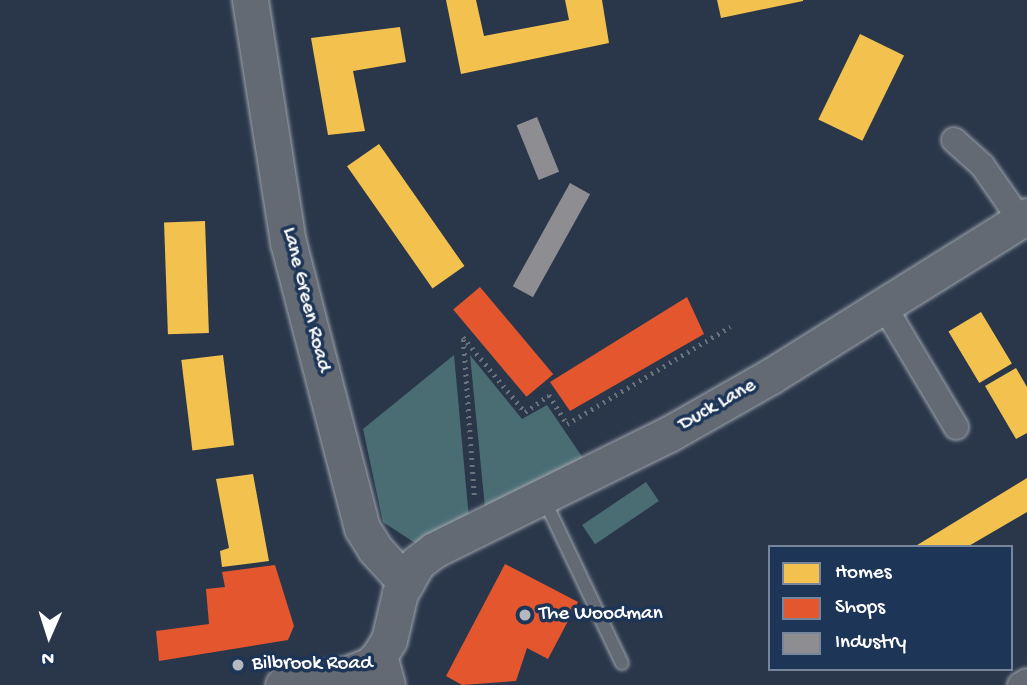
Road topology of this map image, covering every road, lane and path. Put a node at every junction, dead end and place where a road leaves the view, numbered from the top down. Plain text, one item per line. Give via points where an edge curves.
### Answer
1 (250, 0) edge
2 (954, 140) dead end
3 (1024, 219) edge
4 (884, 306) junction
5 (730, 327) dead end
6 (956, 427) dead end
7 (542, 497) junction
8 (475, 503) dead end
9 (406, 583) junction
10 (622, 663) dead end
11 (383, 671) edge
12 (1027, 681) edge
13 (283, 685) edge
14 (1020, 685) edge

1 - 9 street, Lane Green Road via 288,242 355,504 375,549
2 - 3 street via 982,164
3 - 4 street, Duck Lane
4 - 6 street
4 - 7 street, Duck Lane via 669,435
5 - 8 path via 567,424 550,396 526,412 463,337
7 - 9 street, Duck Lane via 434,550 417,563
7 - 10 lane
9 - 11 street via 396,606
11 - 13 street via 370,665 347,674
12 - 14 street

